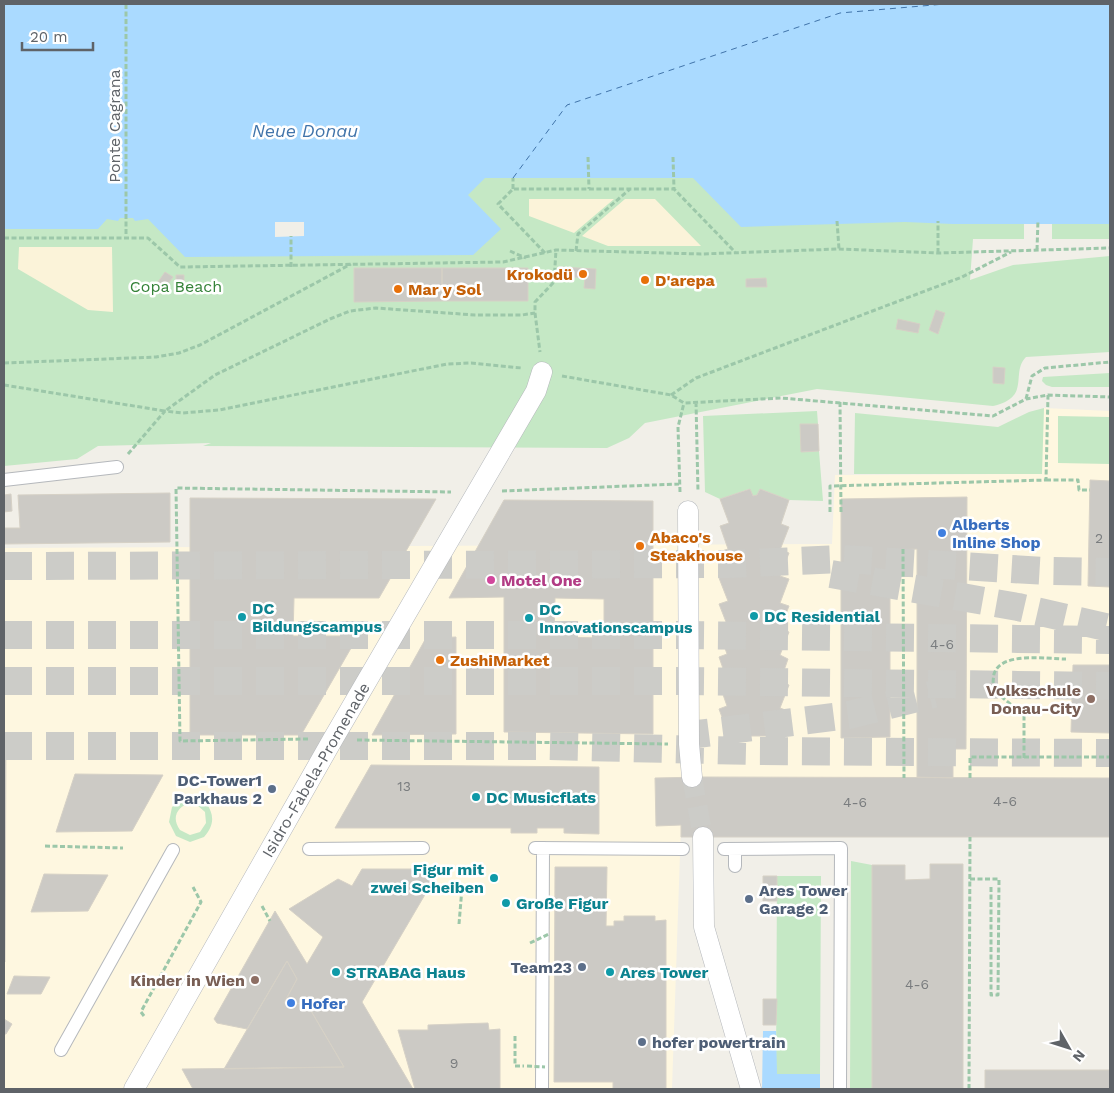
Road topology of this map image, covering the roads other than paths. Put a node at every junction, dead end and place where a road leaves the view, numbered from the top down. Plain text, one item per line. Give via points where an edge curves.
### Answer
1 (539, 381) road end
2 (117, 467) road end
3 (4, 480) edge
4 (688, 511) road end
5 (692, 777) tunnel mouth
6 (703, 837) tunnel mouth
7 (309, 848) dead end
8 (423, 848) dead end
9 (683, 848) dead end
10 (173, 850) dead end
11 (735, 866) dead end
12 (61, 1050) dead end
13 (134, 1089) edge
14 (542, 1089) edge
15 (751, 1089) edge
16 (840, 1089) edge

1 - 13 street, Isidro-Fabela-Promenade
2 - 3 lane
4 - 5 street via 689,744
6 - 15 street via 704,927
7 - 8 lane
9 - 14 lane via 539,848
10 - 12 lane
11 - 16 lane via 729,849 844,846

